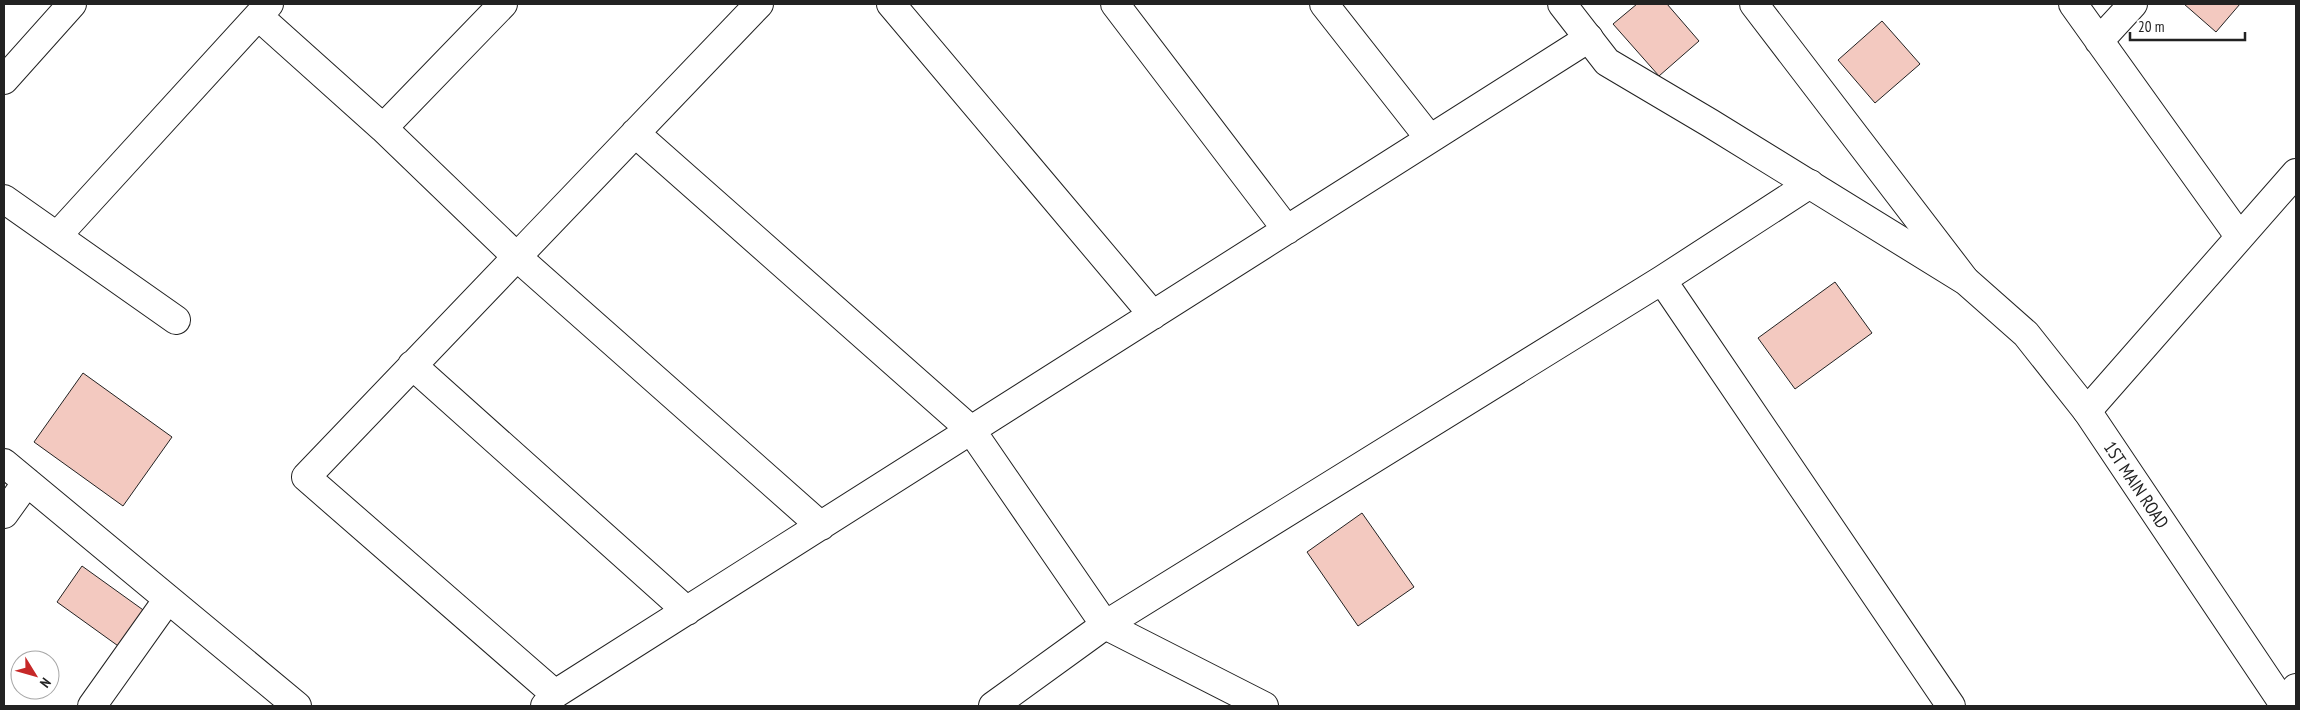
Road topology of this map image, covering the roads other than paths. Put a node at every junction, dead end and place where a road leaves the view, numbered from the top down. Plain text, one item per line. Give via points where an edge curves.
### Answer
1 (72, 4) edge
2 (503, 4) edge
3 (759, 4) edge
4 (891, 4) edge
5 (1115, 4) edge
6 (1324, 4) edge
7 (1562, 4) edge
8 (1754, 4) edge
9 (2073, 4) edge
10 (2133, 4) edge
11 (263, 10) edge
12 (1589, 38) junction
13 (2099, 41) junction
14 (4, 80) edge
15 (383, 128) junction
16 (635, 133) junction
17 (1430, 139) junction
18 (2296, 173) edge
19 (1810, 184) junction
20 (4, 199) edge
21 (1287, 230) junction
22 (57, 236) junction
23 (2239, 236) junction
24 (517, 257) junction
25 (1662, 280) junction
26 (1966, 281) junction
27 (1153, 315) junction
28 (176, 320) dead end
29 (412, 365) junction
30 (2087, 411) junction
31 (971, 430) junction
32 (4, 463) edge
33 (27, 482) junction
34 (4, 514) edge
35 (821, 526) junction
36 (168, 600) junction
37 (687, 611) junction
38 (1106, 624) junction
39 (2288, 699) edge
40 (550, 700) edge
41 (92, 706) edge
42 (297, 706) edge
43 (993, 706) edge
44 (1264, 706) edge
45 (1952, 706) edge

1 - 14 street
2 - 15 street
3 - 16 street
4 - 27 street
5 - 21 street
6 - 17 street
7 - 12 street
8 - 26 street
9 - 13 street
10 - 13 street
11 - 15 street
11 - 22 street
12 - 17 street
12 - 19 street via 1607,62
13 - 23 street
15 - 24 street
16 - 24 street
16 - 31 street
17 - 21 street
18 - 23 street
19 - 25 street
19 - 26 street
20 - 22 street
21 - 27 street
22 - 28 street
23 - 30 street
24 - 29 street
24 - 35 street
25 - 38 street
25 - 45 street
26 - 30 street, 1ST MAIN ROAD via 2026,334
27 - 31 street
29 - 37 street
29 - 40 street via 306,477
30 - 39 street, 1ST MAIN ROAD
31 - 35 street
31 - 38 street
32 - 33 street
33 - 34 street
33 - 36 street
35 - 37 street
36 - 41 street
36 - 42 street
37 - 40 street
38 - 43 street
38 - 44 street

